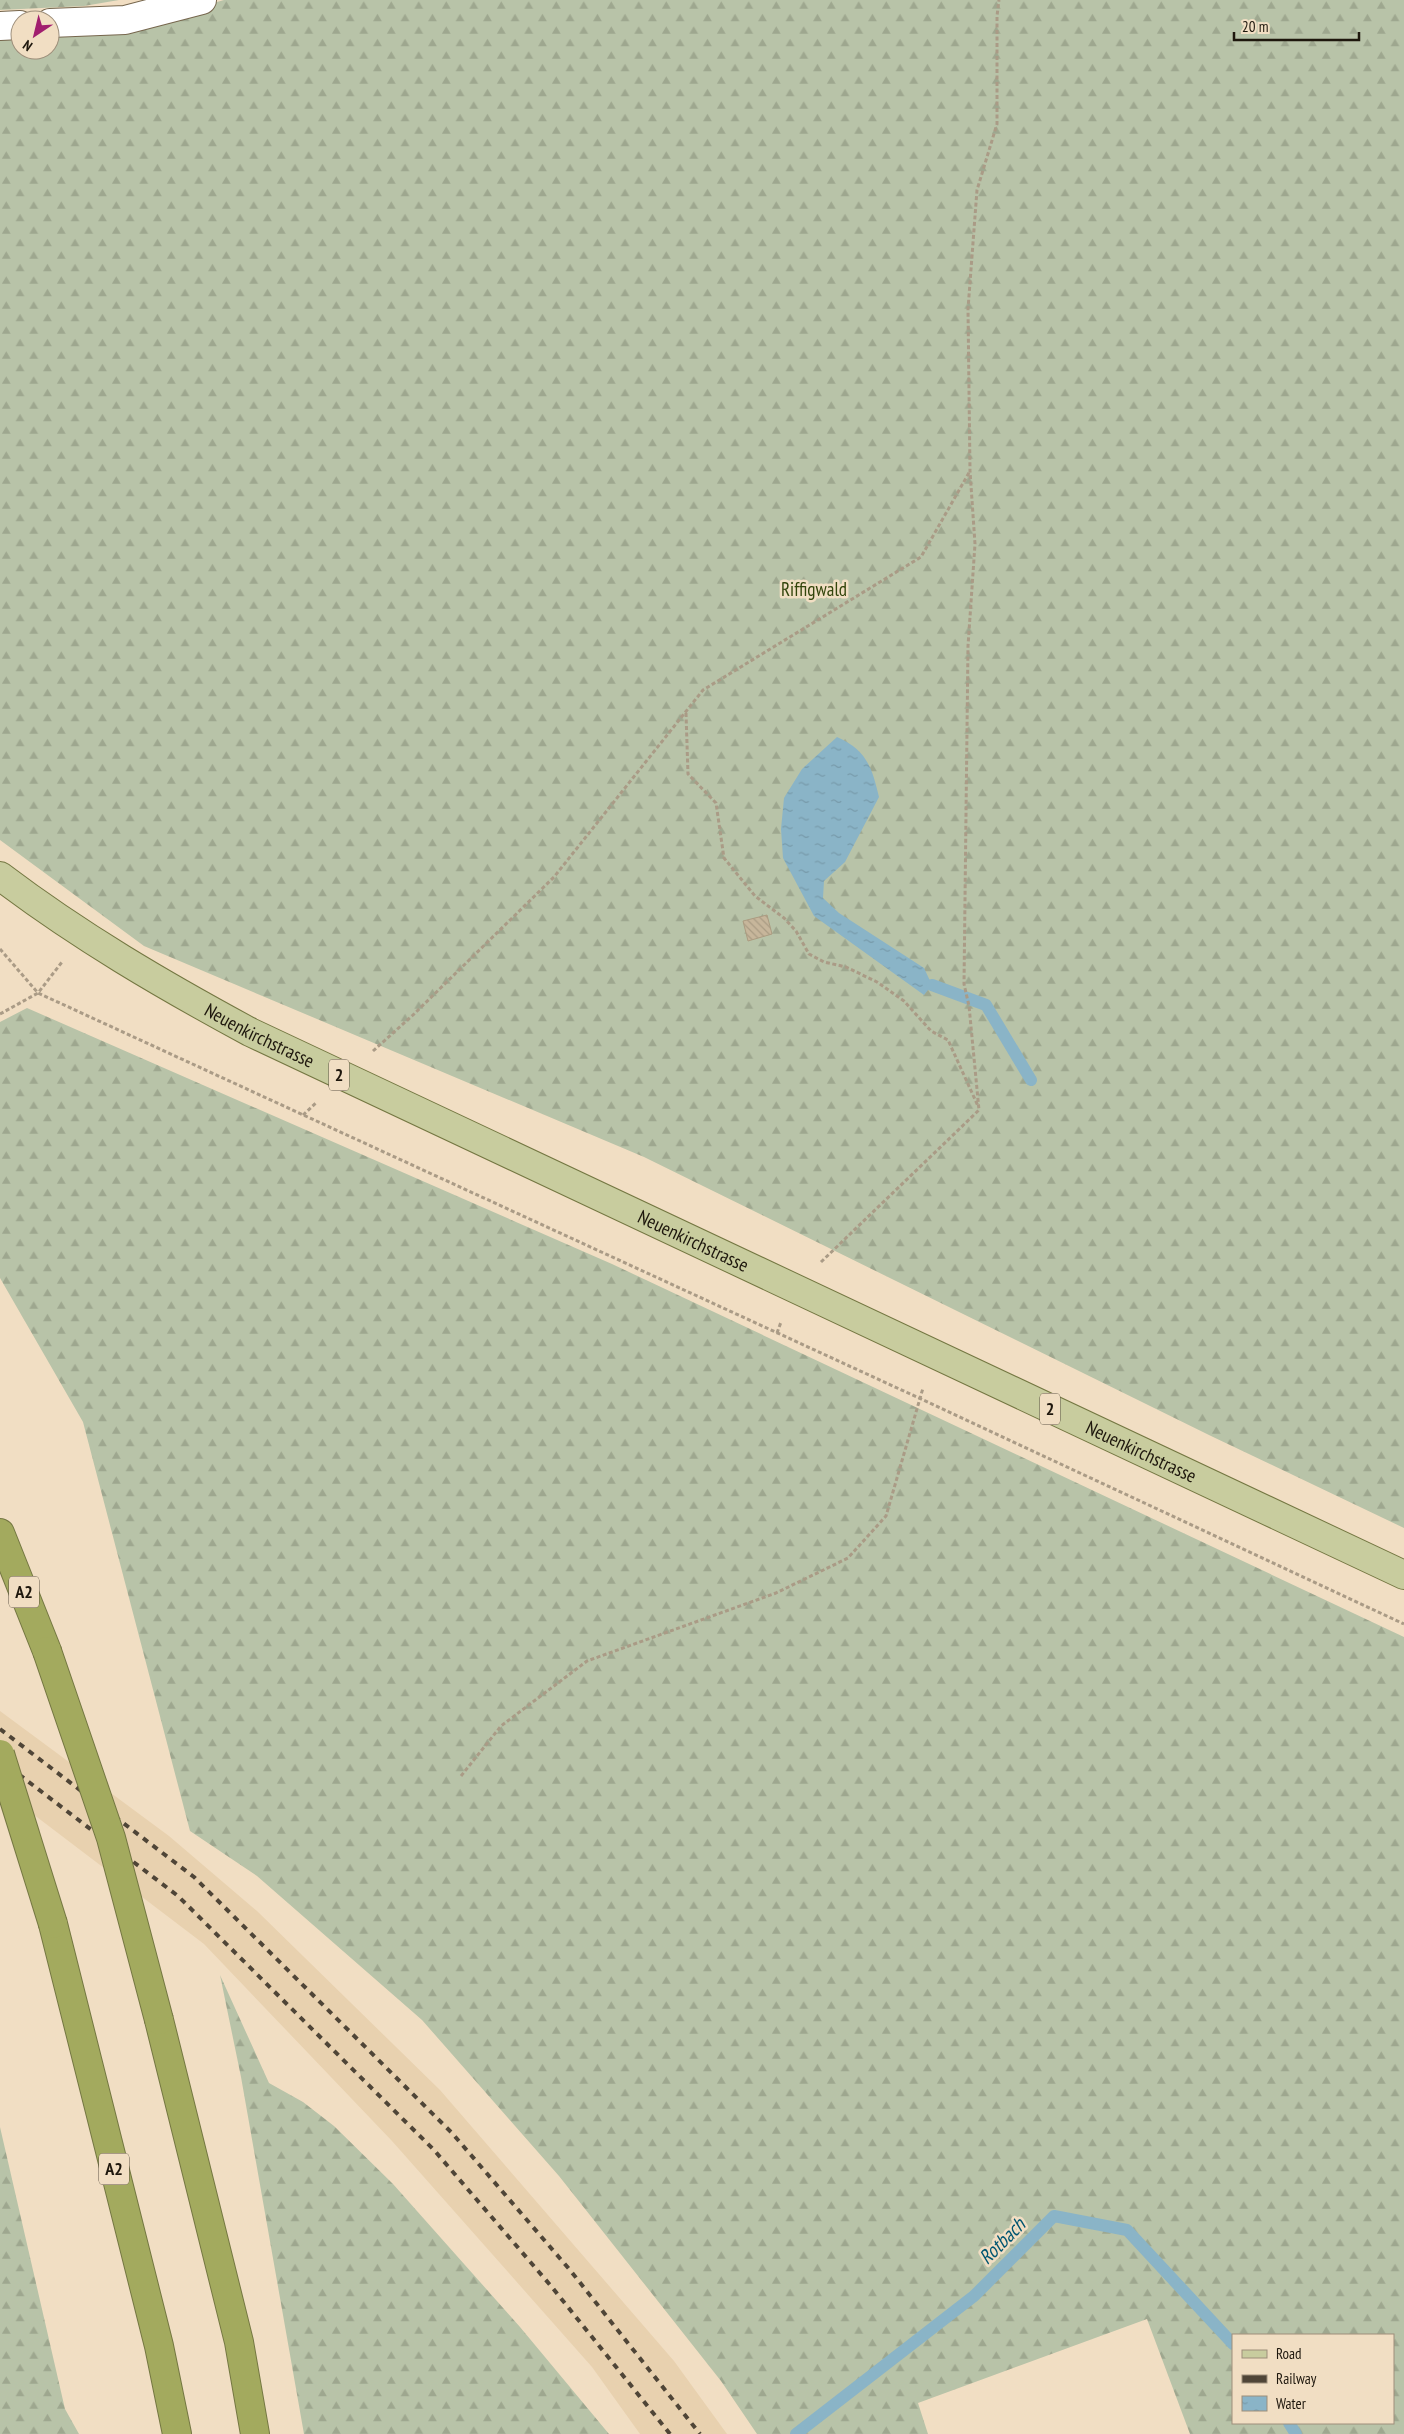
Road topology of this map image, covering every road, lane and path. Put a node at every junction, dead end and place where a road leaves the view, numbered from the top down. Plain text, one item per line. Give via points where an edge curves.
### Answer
1 (202, 0) edge
2 (999, 0) edge
3 (60, 23) edge
4 (970, 471) junction
5 (686, 712) junction
6 (0, 876) edge
7 (0, 949) edge
8 (38, 993) junction
9 (0, 1014) edge
10 (344, 1077) junction
11 (979, 1110) junction
12 (303, 1115) junction
13 (793, 1289) junction
14 (934, 1354) junction
15 (919, 1398) junction
16 (0, 1533) edge
17 (1404, 1575) edge
18 (1404, 1624) edge
19 (0, 1754) edge
20 (461, 1776) dead end
21 (175, 2425) edge
22 (255, 2434) edge

1 - 3 street via 125,20
2 - 4 path via 998,124 977,190 968,309
4 - 5 path via 921,557 703,690
4 - 11 path via 975,544 968,646 964,984
5 - 10 path via 554,877 413,1015
5 - 11 path via 688,774 716,803 724,858 756,896 790,925 809,954 877,982 904,1001 931,1031 948,1040
6 - 10 main road, Neuenkirchstrasse / 2 via 83,936 130,965 250,1032
7 - 8 path
8 - 9 path
8 - 12 path
10 - 12 path
10 - 13 main road, Neuenkirchstrasse / 2
11 - 13 path
12 - 15 path
13 - 14 main road, Neuenkirchstrasse / 2
14 - 15 path
14 - 17 main road, Neuenkirchstrasse / 2
15 - 18 path
15 - 20 path via 886,1516 848,1558 776,1593 587,1661 501,1726
16 - 22 highway, A2, bridge via 47,1651 111,1838 239,2342
19 - 21 highway, A2, bridge via 53,1924

